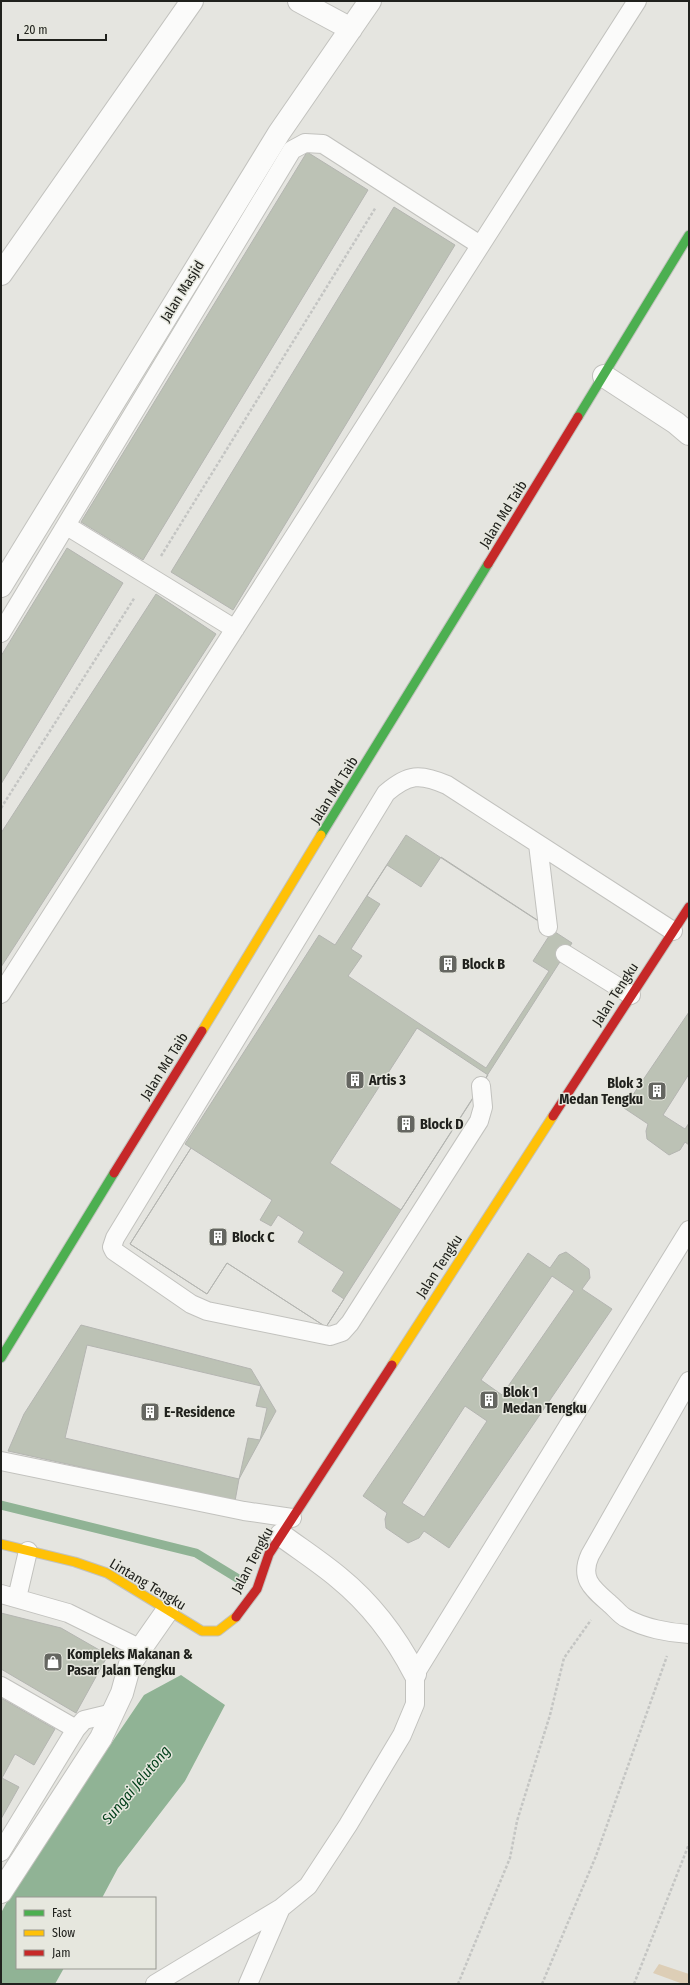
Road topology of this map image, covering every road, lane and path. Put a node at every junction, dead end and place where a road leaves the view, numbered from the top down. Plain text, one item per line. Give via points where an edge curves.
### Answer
1 (192, 1) edge
2 (299, 1) edge
3 (370, 1) edge
4 (638, 1) edge
5 (351, 29) junction
6 (389, 187) junction
7 (689, 235) edge
8 (480, 245) junction
9 (1, 274) edge
10 (604, 376) junction
11 (689, 434) edge
12 (67, 526) junction
13 (149, 575) junction
14 (1, 586) edge
15 (235, 629) junction
16 (1, 633) edge
17 (1, 808) edge
18 (538, 844) junction
19 (689, 907) edge
20 (548, 927) dead end
21 (673, 931) junction
22 (565, 954) dead end
23 (1, 994) edge
24 (631, 995) junction
25 (481, 1086) dead end
26 (689, 1230) edge
27 (1, 1358) edge
28 (689, 1381) edge
29 (1, 1461) edge
30 (286, 1526) junction
31 (1, 1544) edge
32 (28, 1552) junction
33 (9, 1596) edge
34 (605, 1600) junction
35 (167, 1611) junction
36 (210, 1632) joint
37 (682, 1634) edge
38 (141, 1649) junction
39 (415, 1674) junction
40 (1, 1686) edge
41 (113, 1713) junction
42 (76, 1729) junction
43 (689, 1844) edge
44 (1, 1852) edge
45 (1, 1892) edge
46 (281, 1908) junction
47 (155, 1984) edge
48 (248, 1984) edge
49 (458, 1984) edge
50 (542, 1984) edge
51 (634, 1984) edge

1 - 9 street
2 - 5 street
3 - 5 street, Jalan Masjid
4 - 8 lane
5 - 14 street, Jalan Masjid via 278,133
6 - 8 lane
6 - 12 lane via 323,144 305,143 292,150
6 - 13 path
7 - 10 street, Jalan Md Taib
8 - 15 lane
10 - 11 street
10 - 27 street, Jalan Md Taib
12 - 13 lane
12 - 16 lane
13 - 15 lane
13 - 17 path
15 - 23 lane
18 - 20 lane
18 - 21 lane
18 - 25 lane via 434,779 417,776 400,781 386,793 115,1238 112,1246 114,1251 191,1304 207,1311 330,1336 342,1332 479,1120 483,1107
19 - 21 street, Jalan Tengku
21 - 24 street, Jalan Tengku
22 - 24 lane
24 - 30 street, Jalan Tengku
26 - 39 lane
28 - 34 lane via 586,1563 588,1581
29 - 30 lane via 244,1511
30 - 36 street, Jalan Tengku via 269,1554 253,1595 221,1630
30 - 39 street via 384,1624 403,1650
31 - 32 street, Lintang Tengku
32 - 33 lane
32 - 35 street, Lintang Tengku via 75,1562 107,1573
33 - 38 lane via 68,1613
34 - 37 lane via 626,1618 665,1632
34 - 49 path via 564,1658 550,1715 517,1820 510,1858
35 - 36 street, Lintang Tengku via 193,1626
35 - 38 street
37 - 50 path via 596,1856
38 - 41 street via 130,1664
39 - 46 lane via 414,1704 402,1735 308,1886
40 - 42 lane
41 - 42 lane via 84,1720
41 - 45 street via 101,1738
42 - 44 lane
43 - 51 path
46 - 47 lane
46 - 48 lane

